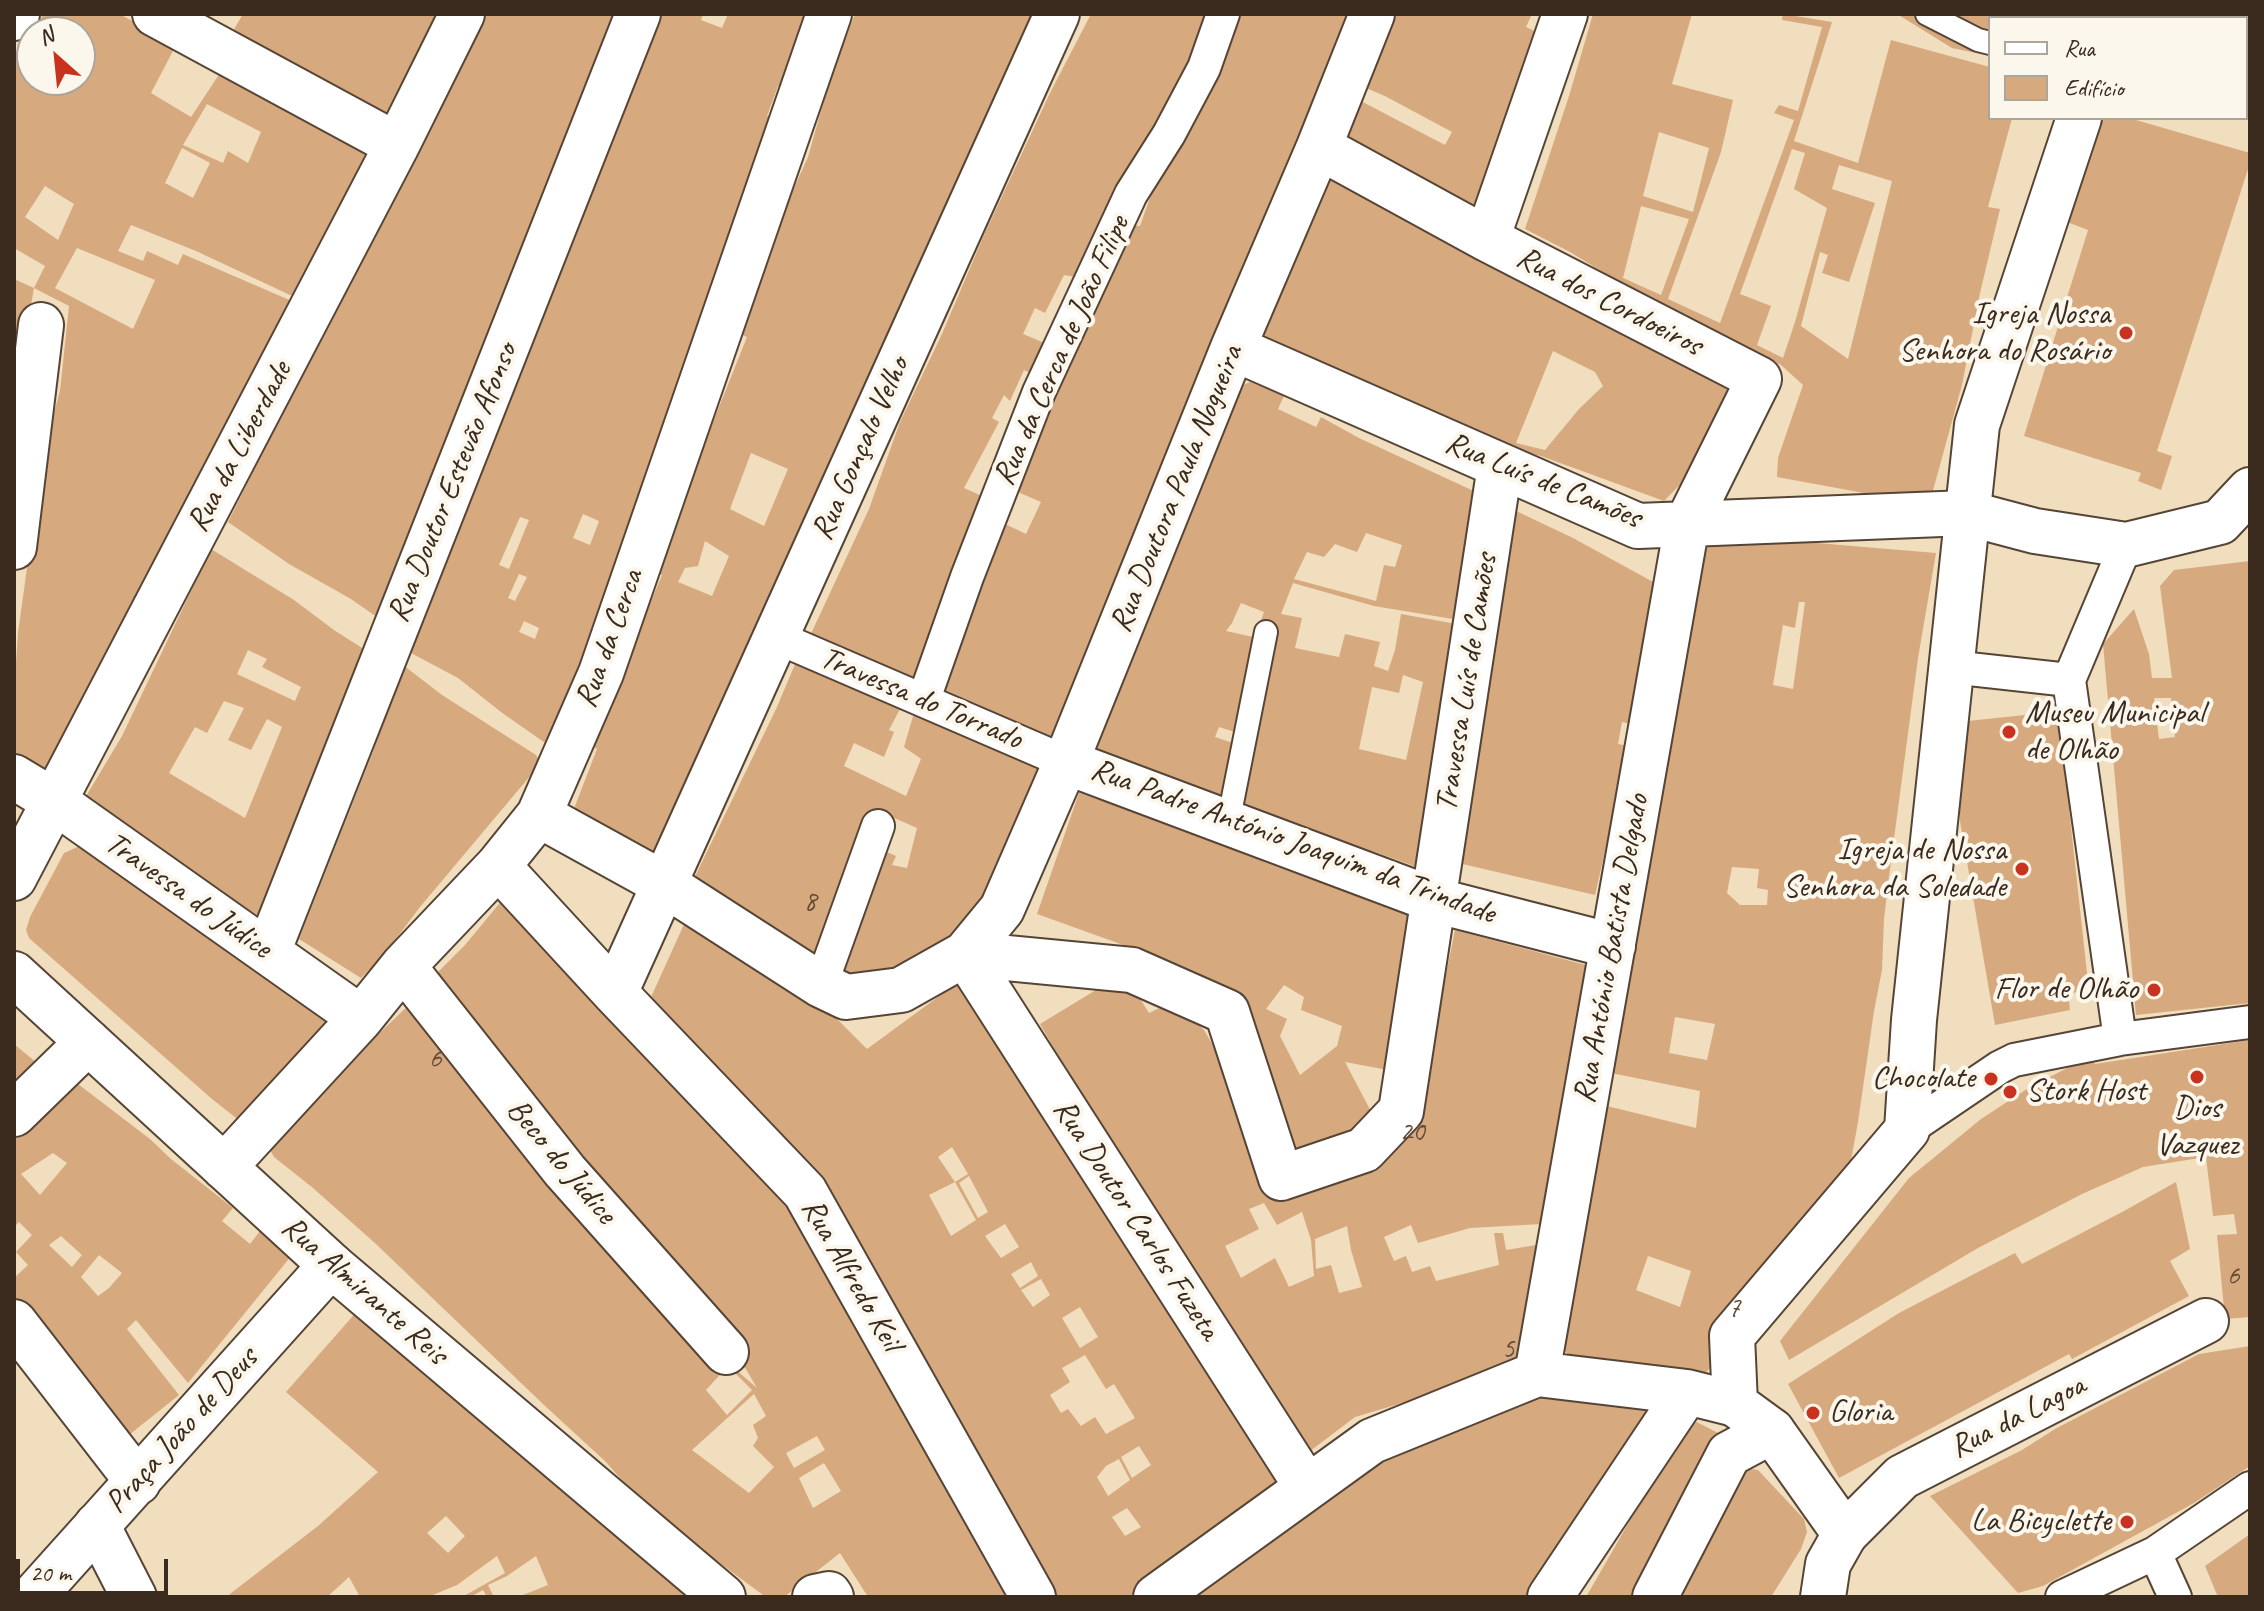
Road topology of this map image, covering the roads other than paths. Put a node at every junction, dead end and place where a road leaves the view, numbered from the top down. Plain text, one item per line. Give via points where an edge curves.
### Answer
1 (155, 14) edge
2 (462, 14) edge
3 (638, 14) edge
4 (829, 14) edge
5 (1057, 14) edge
6 (1223, 14) edge
7 (1372, 14) edge
8 (1565, 14) edge
9 (1927, 14) edge
10 (1988, 42) edge
11 (2078, 120) edge
12 (397, 145) junction
13 (1319, 147) junction
14 (1487, 239) junction
15 (41, 325) dead end
16 (1233, 348) junction
17 (1500, 466) junction
18 (2250, 490) edge
19 (1967, 513) junction
20 (1687, 524) junction
21 (2126, 545) junction
22 (14, 547) edge
23 (1266, 632) dead end
24 (776, 637) junction
25 (1951, 667) junction
26 (2069, 680) junction
27 (924, 699) junction
28 (1066, 762) junction
29 (14, 777) edge
30 (54, 801) junction
31 (539, 815) junction
32 (1228, 823) junction
33 (878, 826) dead end
34 (498, 866) junction
35 (14, 878) edge
36 (664, 884) junction
37 (1434, 900) junction
38 (1613, 946) junction
39 (268, 952) junction
40 (965, 954) junction
41 (403, 966) junction
42 (14, 974) edge
43 (821, 985) junction
44 (615, 993) junction
45 (361, 1018) junction
46 (2250, 1022) edge
47 (2120, 1039) junction
48 (88, 1042) junction
49 (14, 1114) edge
50 (1907, 1130) junction
51 (224, 1167) junction
52 (331, 1265) junction
53 (2206, 1321) dead end
54 (19, 1341) edge
55 (726, 1352) dead end
56 (1537, 1374) junction
57 (1687, 1392) junction
58 (1735, 1404) junction
59 (1772, 1431) junction
60 (138, 1482) junction
61 (1307, 1487) junction
62 (2250, 1488) edge
63 (97, 1525) junction
64 (1845, 1534) junction
65 (2155, 1553) junction
66 (33, 1597) edge
67 (134, 1597) edge
68 (723, 1597) edge
69 (815, 1597) edge
70 (831, 1597) edge
71 (1033, 1597) edge
72 (1156, 1597) edge
73 (1550, 1597) edge
74 (1655, 1597) edge
75 (1823, 1597) edge
76 (2062, 1597) edge
77 (2175, 1597) edge

1 - 12 street
2 - 12 street, Rua da Liberdade
3 - 39 street, Rua Doutor Estevão Afonso
4 - 31 street, Rua da Cerca via 601,673
5 - 24 street, Rua Gonçalo Velho
6 - 27 street, Rua da Cerca de João Filipe via 1204,68 1131,194 1039,392
7 - 13 street, Rua Doutora Paula Nogueira
8 - 14 street
9 - 10 lane
11 - 19 street via 1977,425
12 - 30 street, Rua da Liberdade
13 - 14 street, Rua dos Cordoeiros
13 - 16 street, Rua Doutora Paula Nogueira
14 - 20 street, Rua dos Cordoeiros via 1759,379
15 - 22 street
16 - 17 street, Rua Luís de Camões
16 - 28 street, Rua Doutora Paula Nogueira
17 - 20 street, Rua Luís de Camões via 1638,526
17 - 37 street, Travessa Luís de Camões
18 - 21 street via 2220,522
19 - 20 street, Rua Luís de Camões
19 - 21 street, Rua Luís de Camões via 2035,531
19 - 25 street
20 - 38 street, Rua António Batista Delgado
21 - 26 street
23 - 32 lane
24 - 27 street, Travessa do Torrado
24 - 36 street, Rua Gonçalo Velho
25 - 26 street
25 - 50 street
26 - 47 street
27 - 28 street, Travessa do Torrado
28 - 32 street, Rua Padre António Joaquim da Trindade
28 - 40 street, Rua Doutora Paula Nogueira via 1002,909
29 - 30 street, Travessa do Júdice
30 - 35 street, Rua da Liberdade
30 - 39 street, Travessa do Júdice
31 - 34 street, Rua da Cerca
31 - 36 street
32 - 37 street, Rua Padre António Joaquim da Trindade
33 - 43 street
34 - 41 street, Rua da Cerca
34 - 44 street, Rua Alfredo Keil
36 - 43 street
36 - 44 street, Rua Gonçalo Velho
37 - 38 street, Rua Padre António Joaquim da Trindade
37 - 40 street, Travessa Luís de Camões via 1401,1111 1364,1150 1281,1178 1227,1012 1132,970
38 - 56 street, Rua António Batista Delgado
39 - 45 street, Travessa do Júdice
40 - 43 street via 901,990 846,997
40 - 61 street, Rua Doutor Carlos Fuzeta
41 - 45 street, Rua da Cerca
41 - 55 street, Beco do Júdice via 565,1171
42 - 48 street, Rua Almirante Reis
44 - 71 street, Rua Alfredo Keil via 805,1192
45 - 51 street, Rua da Cerca
46 - 47 street
47 - 50 street via 2014,1060
48 - 49 street
48 - 51 street, Rua Almirante Reis
50 - 58 street via 1732,1336
51 - 52 street, Rua Almirante Reis
52 - 60 street, Praça João de Deus
52 - 68 street, Rua Almirante Reis
53 - 64 street, Rua da Lagoa via 1902,1477
54 - 60 street
56 - 57 street
56 - 61 street via 1372,1441
57 - 58 street
57 - 73 street
58 - 59 street
59 - 64 street
59 - 74 street via 1729,1454
60 - 63 street, Praça João de Deus
61 - 72 street
62 - 65 street
63 - 66 street, Praça João de Deus
63 - 67 street
64 - 75 street, Rua da Lagoa via 1828,1564
65 - 76 street
65 - 77 street
69 - 70 street

